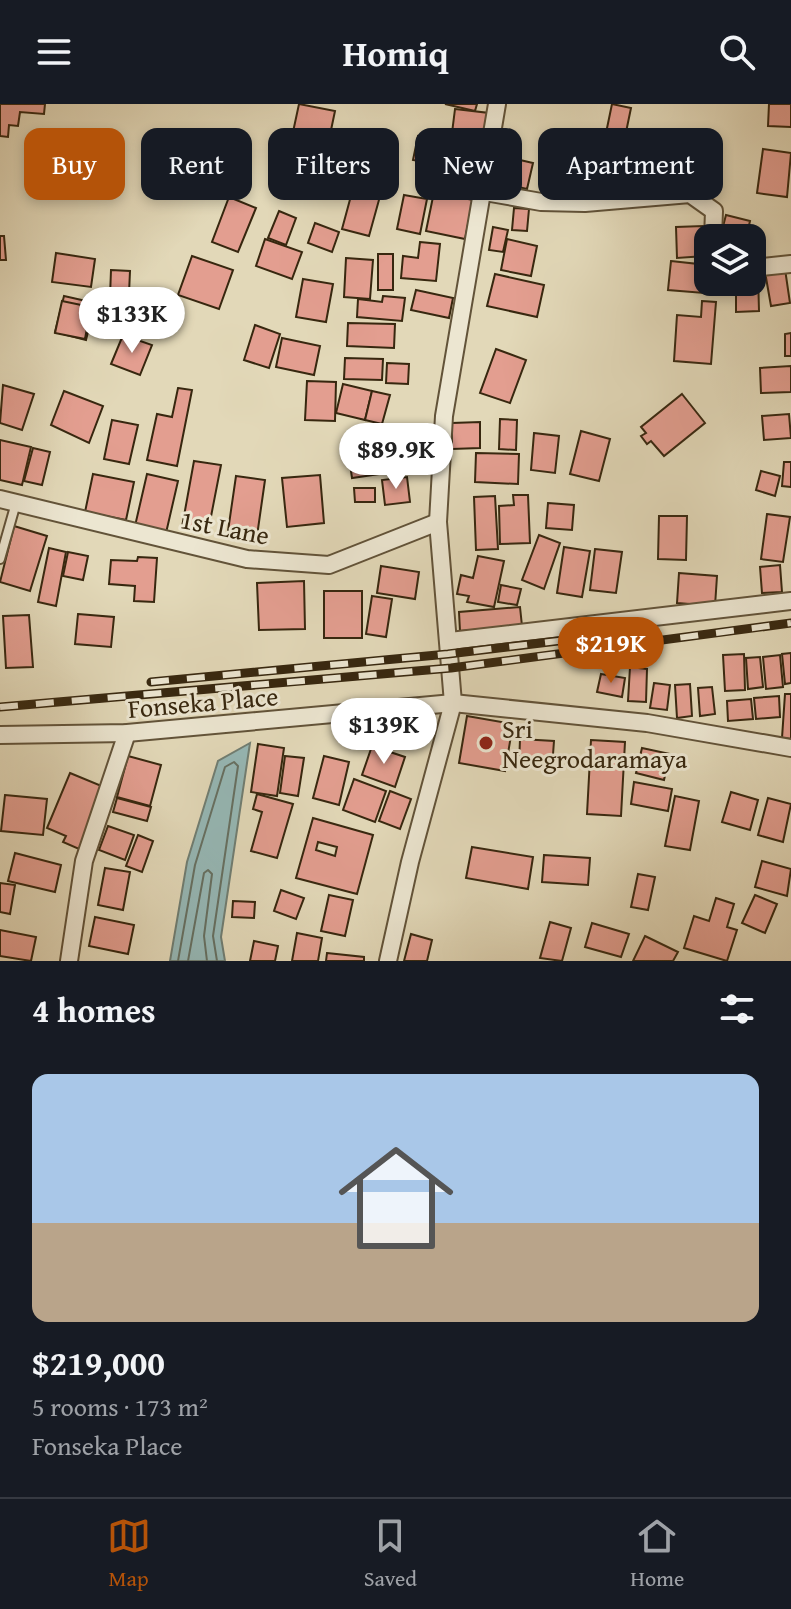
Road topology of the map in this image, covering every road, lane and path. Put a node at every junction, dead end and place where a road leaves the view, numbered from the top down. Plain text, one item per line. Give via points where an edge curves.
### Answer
1 (497, 104) edge
2 (494, 128) edge
3 (522, 199) edge
4 (484, 200) edge
5 (714, 224) edge
6 (791, 264) edge
7 (766, 267) edge
8 (8, 501) edge
9 (438, 522) junction
10 (0, 559) edge
11 (791, 601) edge
12 (450, 641) junction
13 (453, 703) junction
14 (127, 733) junction
15 (0, 735) edge
16 (791, 748) edge
17 (69, 961) edge
18 (388, 961) edge

1 - 2 street
3 - 5 street via 585,203 690,194 714,211
4 - 9 street via 444,416
6 - 7 street
8 - 9 street, 1st Lane via 247,559 329,565
8 - 10 lane
9 - 12 street
11 - 12 street
12 - 13 street
13 - 14 street, Fonseka Place
13 - 16 street, Fonseka Place via 633,721
13 - 18 street
14 - 15 street, Fonseka Place
14 - 17 street via 84,861

